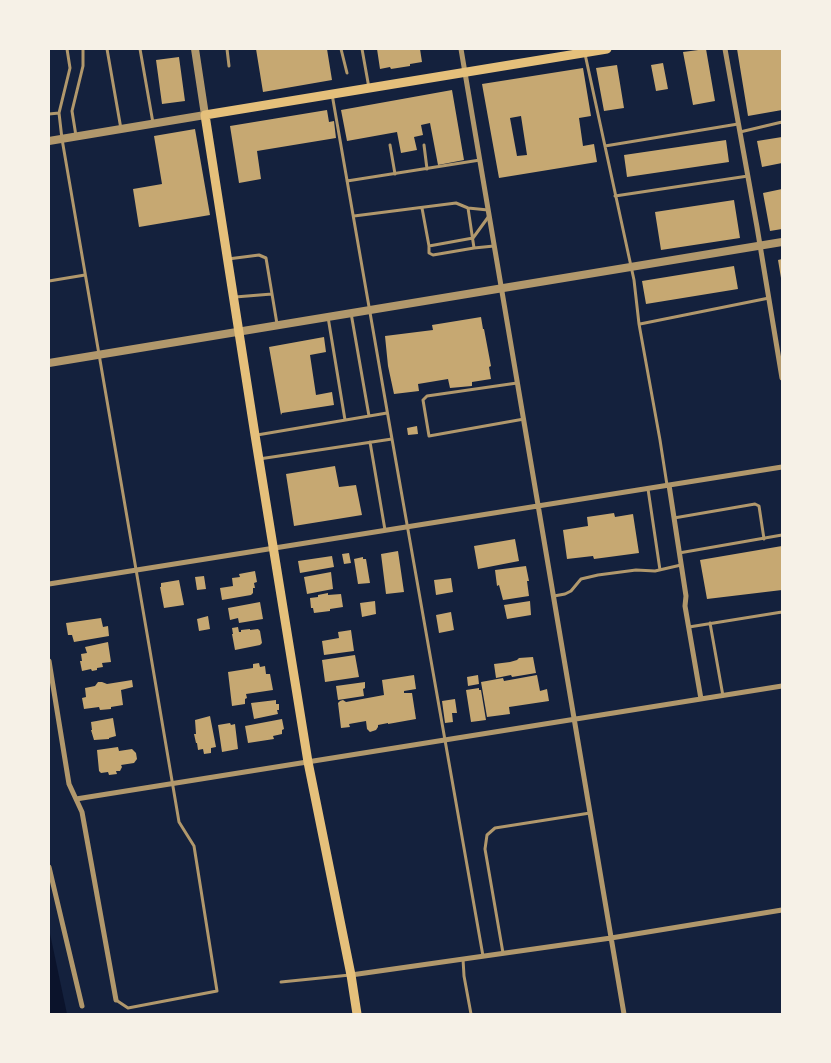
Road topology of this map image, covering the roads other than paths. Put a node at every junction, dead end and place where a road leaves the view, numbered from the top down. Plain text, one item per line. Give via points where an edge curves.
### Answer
1 (67, 49) edge
2 (83, 49) edge
3 (107, 49) edge
4 (140, 49) edge
5 (195, 49) edge
6 (227, 49) edge
7 (341, 49) edge
8 (362, 49) edge
9 (461, 49) edge
10 (607, 49) edge
11 (725, 49) edge
12 (585, 51) edge
13 (229, 66) dead end
14 (465, 72) junction
15 (348, 73) dead end
16 (369, 88) junction
17 (332, 94) junction
18 (60, 113) junction
19 (49, 114) edge
20 (205, 115) junction
21 (782, 122) edge
22 (153, 124) junction
23 (738, 124) junction
24 (121, 129) junction
25 (740, 132) junction
26 (76, 136) junction
27 (62, 138) junction
28 (49, 141) edge
29 (390, 144) dead end
30 (424, 145) dead end
31 (605, 146) junction
32 (480, 160) junction
33 (428, 169) junction
34 (395, 174) junction
35 (748, 176) junction
36 (348, 181) junction
37 (615, 196) junction
38 (422, 208) junction
39 (468, 208) junction
40 (489, 212) junction
41 (354, 216) junction
42 (473, 238) junction
43 (782, 242) edge
44 (429, 246) junction
45 (494, 246) junction
46 (760, 246) junction
47 (474, 248) junction
48 (227, 259) junction
49 (630, 267) junction
50 (85, 275) junction
51 (49, 281) edge
52 (502, 288) junction
53 (272, 294) junction
54 (233, 297) junction
55 (769, 298) junction
56 (370, 310) junction
57 (351, 313) junction
58 (328, 317) junction
59 (639, 324) junction
60 (277, 325) junction
61 (238, 332) junction
62 (98, 355) junction
63 (49, 363) edge
64 (782, 378) edge
65 (518, 383) junction
66 (387, 413) junction
67 (369, 416) junction
68 (524, 419) junction
69 (345, 420) junction
70 (255, 435) junction
71 (392, 439) junction
72 (370, 442) junction
73 (259, 459) junction
74 (782, 467) edge
75 (668, 485) junction
76 (648, 488) junction
77 (539, 506) junction
78 (674, 518) junction
79 (407, 527) junction
80 (385, 530) junction
81 (782, 536) edge
82 (764, 539) junction
83 (273, 548) junction
84 (679, 553) junction
85 (681, 565) junction
86 (137, 570) junction
87 (660, 570) junction
88 (49, 584) edge
89 (554, 596) junction
90 (782, 612) edge
91 (710, 624) junction
92 (688, 627) junction
93 (49, 661) edge
94 (782, 686) edge
95 (724, 696) junction
96 (701, 699) junction
97 (574, 720) junction
98 (444, 740) junction
99 (308, 762) junction
100 (173, 784) junction
101 (76, 799) junction
102 (590, 813) junction
103 (49, 867) edge
104 (782, 910) edge
105 (611, 938) junction
106 (503, 953) junction
107 (482, 956) junction
108 (463, 959) junction
109 (351, 975) junction
110 (281, 982) dead end
111 (116, 1000) joint
112 (82, 1006) dead end
113 (357, 1014) edge
114 (471, 1014) edge
115 (624, 1014) edge

1 - 18 lane via 70,68
2 - 26 lane via 83,66 72,111
3 - 24 lane
4 - 22 lane
5 - 20 street
6 - 13 lane
7 - 15 lane
8 - 16 lane
9 - 14 street
10 - 12 main road
11 - 23 street
12 - 14 main road
12 - 31 lane
14 - 16 main road
14 - 32 street
16 - 17 main road
17 - 20 main road
17 - 36 lane
18 - 19 lane
18 - 27 lane
20 - 22 street
20 - 48 main road
21 - 25 lane
22 - 24 street
23 - 25 street
23 - 31 lane
24 - 26 street
25 - 35 street
26 - 27 street
27 - 28 street
27 - 50 lane
29 - 34 lane
30 - 33 lane
31 - 37 lane
32 - 33 lane
32 - 40 street
33 - 34 lane
34 - 36 lane
35 - 37 lane
35 - 46 street
36 - 41 lane
37 - 49 lane
38 - 39 lane via 456,203
38 - 41 lane
38 - 44 lane
39 - 40 lane
39 - 42 lane
40 - 42 lane
40 - 45 street
41 - 56 lane
42 - 44 lane
42 - 47 lane
43 - 46 street
44 - 47 lane via 429,253 434,255
45 - 47 lane
45 - 52 street
46 - 49 street
46 - 55 street
48 - 53 lane via 259,255 266,258
48 - 54 main road
49 - 52 street
49 - 59 lane
50 - 51 lane
50 - 62 lane
52 - 56 street
52 - 65 street
53 - 54 lane
53 - 60 lane
54 - 61 main road
55 - 59 lane
55 - 64 street
56 - 57 street
56 - 66 lane
57 - 58 street
57 - 67 lane
58 - 60 street
58 - 69 lane
59 - 75 lane
60 - 61 street
61 - 62 street
61 - 70 main road
62 - 63 street
62 - 86 lane
65 - 68 street
65 - 68 lane via 427,396 424,400 429,436
66 - 67 lane
66 - 71 lane
67 - 69 lane
68 - 77 street
69 - 70 lane
70 - 73 main road
71 - 72 lane
71 - 79 lane
72 - 73 lane
72 - 80 lane
73 - 83 main road
74 - 75 street
75 - 76 street
75 - 78 street
76 - 77 street
76 - 87 lane
77 - 79 street
77 - 89 street
78 - 82 lane via 755,504 759,506
78 - 84 street
79 - 80 street
79 - 98 lane
80 - 83 street
81 - 82 lane
82 - 84 lane
83 - 86 street
83 - 99 main road
84 - 85 street
85 - 87 lane
85 - 92 street
86 - 88 street
86 - 100 lane
87 - 89 lane via 636,570 581,579 571,591
89 - 97 street
90 - 91 lane
91 - 92 lane
91 - 95 lane
92 - 96 street
93 - 101 street via 69,784
94 - 95 street
95 - 96 street
96 - 97 street
97 - 98 street
97 - 102 street
98 - 99 street
98 - 107 lane
99 - 100 street
99 - 109 main road
100 - 101 street
100 - 111 lane via 179,822 194,846 217,991 128,1008
101 - 111 street via 82,812
102 - 105 street
102 - 106 lane via 495,828 487,836 485,848
103 - 112 street
104 - 105 street
105 - 106 street
105 - 115 street
106 - 107 street
107 - 108 street
108 - 109 street
108 - 114 lane
109 - 110 lane
109 - 113 main road

